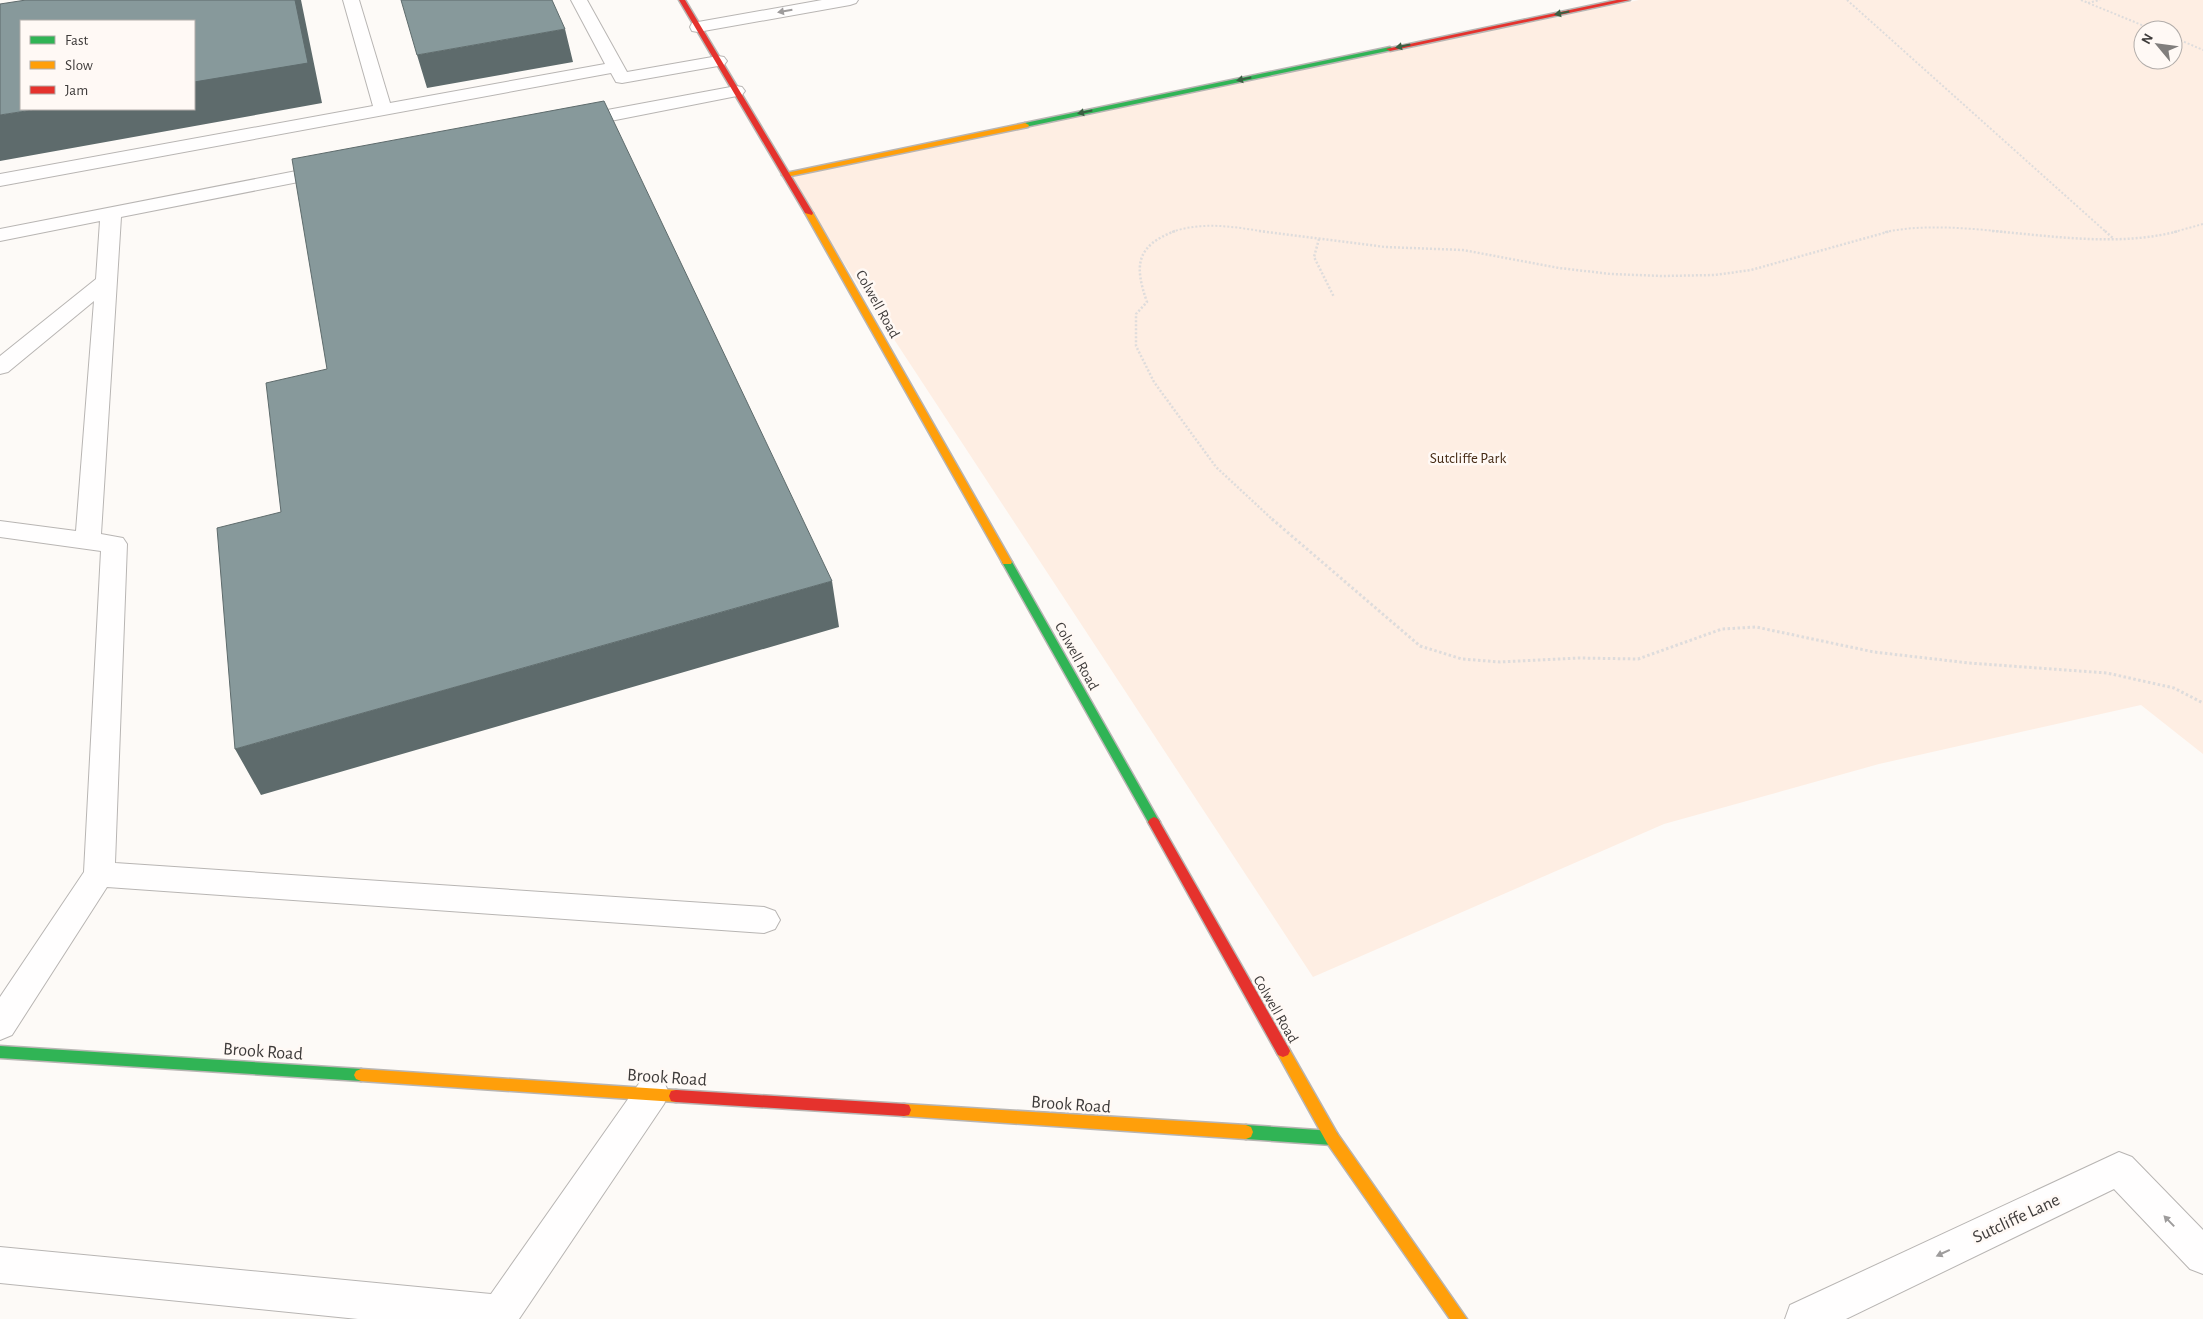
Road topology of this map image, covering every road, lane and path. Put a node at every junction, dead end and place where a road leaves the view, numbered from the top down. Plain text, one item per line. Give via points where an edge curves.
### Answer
1 (351, 0) edge
2 (578, 0) edge
3 (682, 0) edge
4 (850, 0) edge
5 (1627, 0) edge
6 (1847, 0) edge
7 (2081, 0) edge
8 (2100, 0) edge
9 (2088, 3) junction
10 (2133, 21) edge
11 (698, 27) junction
12 (2183, 41) edge
13 (2203, 50) edge
14 (718, 61) junction
15 (616, 68) junction
16 (736, 91) junction
17 (383, 110) junction
18 (560, 125) edge
19 (345, 167) edge
20 (786, 174) junction
21 (0, 180) edge
22 (111, 213) junction
23 (2203, 224) edge
24 (0, 235) edge
25 (2114, 239) junction
26 (1319, 240) junction
27 (106, 281) junction
28 (1334, 297) dead end
29 (0, 367) edge
30 (0, 529) edge
31 (88, 541) junction
32 (2203, 703) edge
33 (99, 874) junction
34 (764, 920) dead end
35 (0, 1025) edge
36 (0, 1052) edge
37 (652, 1094) junction
38 (1332, 1138) junction
39 (2203, 1256) edge
40 (0, 1265) edge
41 (1459, 1319) edge
42 (1804, 1319) edge

1 - 17 street
2 - 15 street
3 - 11 street, Colwell Road
4 -> 11 street
5 -> 20 street
6 - 25 path
7 - 9 path
8 - 9 path
9 - 10 path
11 - 14 street, Colwell Road
12 - 13 path
14 - 15 street via 622,78
14 - 16 street, Colwell Road
15 - 17 street
16 - 18 street
16 - 20 street, Colwell Road
17 - 21 street
19 - 22 street
20 - 38 street, Colwell Road
22 - 24 street
22 - 27 street
23 - 25 path via 2139,239
25 - 26 path via 1914,228 1871,236 1740,272 1700,276 1586,271 1460,250 1406,249
26 - 28 path via 1314,258
26 - 32 path via 1231,226 1200,225 1172,231 1151,242 1140,258 1139,281 1147,302 1136,314 1136,346 1154,382 1216,467 1420,646 1462,659 1500,662 1638,659 1722,629 1756,627 1874,652 2107,673 2174,688
27 - 29 street
27 - 31 street
30 - 31 street
31 - 33 street via 114,544
33 - 34 street
33 - 35 street
36 - 37 street, Brook Road
37 - 38 street, Brook Road
37 - 40 street via 500,1314
38 - 41 street, Colwell Road
39 -> 42 street, Sutcliffe Lane via 2120,1169

